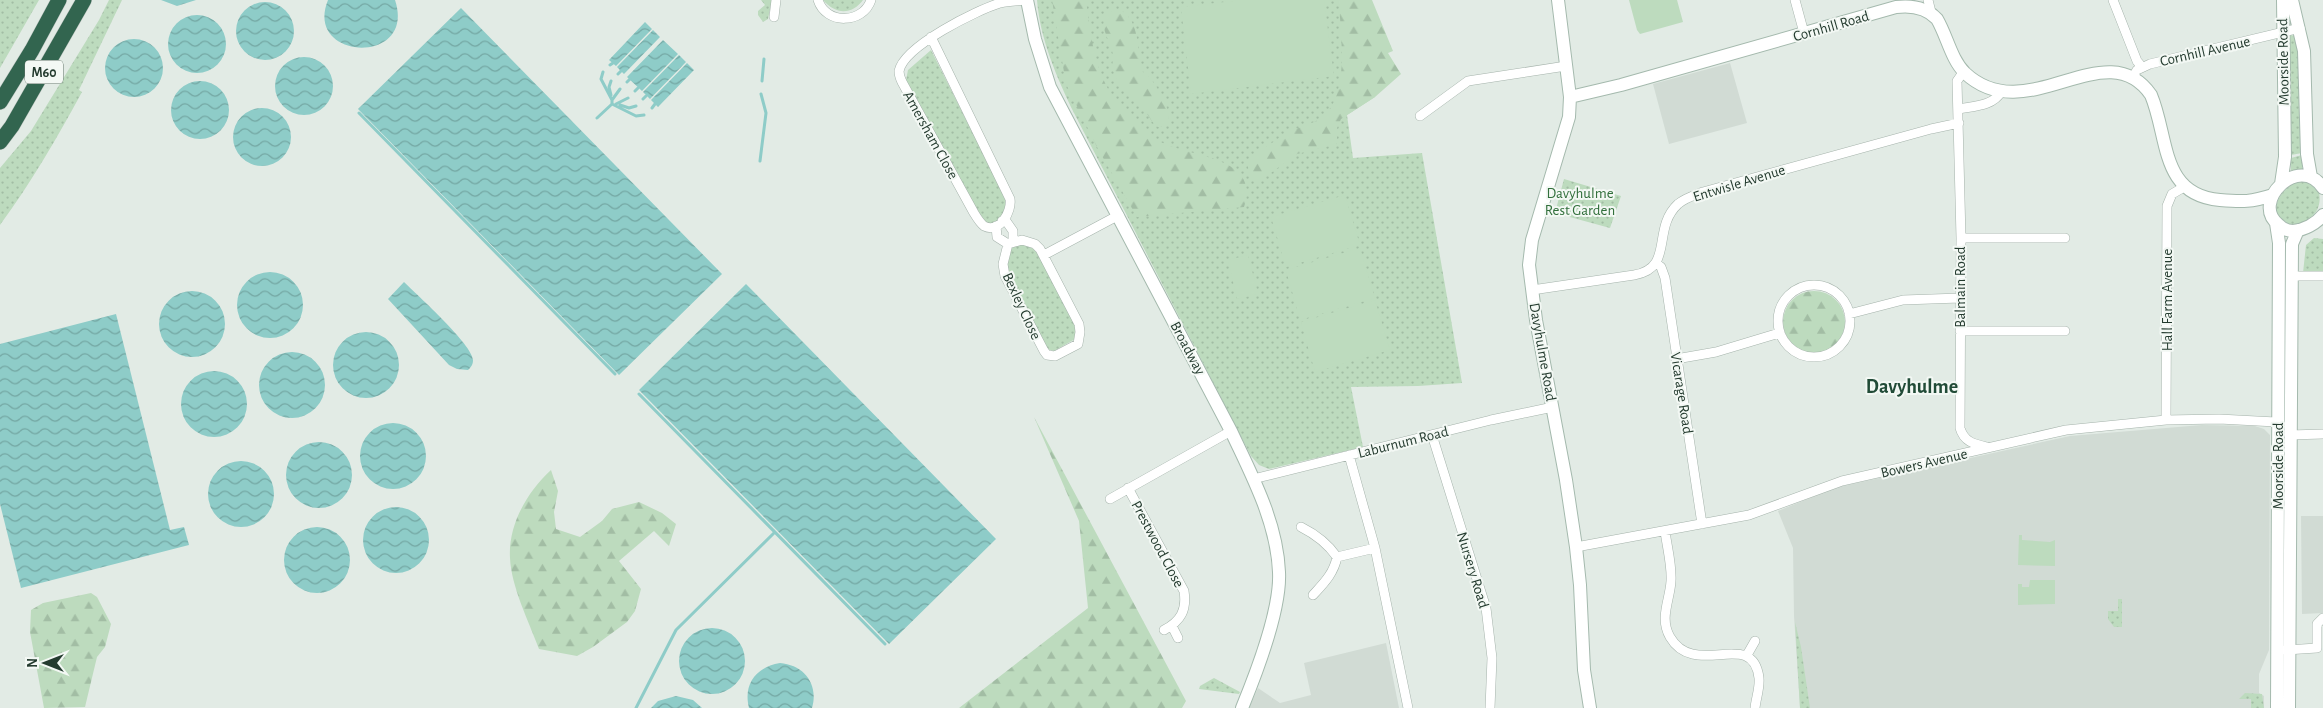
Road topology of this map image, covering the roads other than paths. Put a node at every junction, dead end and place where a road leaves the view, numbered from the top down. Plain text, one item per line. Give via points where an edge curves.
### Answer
1 (59, 0) edge
2 (84, 0) edge
3 (776, 0) edge
4 (818, 0) edge
5 (871, 0) edge
6 (1027, 0) edge
7 (1558, 0) edge
8 (1795, 0) edge
9 (2113, 0) edge
10 (2283, 0) edge
11 (2292, 0) edge
12 (1929, 6) edge
13 (774, 17) dead end
14 (2300, 28) junction
15 (1804, 33) junction
16 (2283, 33) junction
17 (931, 37) junction
18 (2146, 65) junction
19 (1566, 66) junction
20 (1964, 71) junction
21 (2133, 77) junction
22 (2001, 92) junction
23 (1570, 97) junction
24 (0, 102) edge
25 (1959, 109) junction
26 (1420, 116) dead end
27 (1957, 123) junction
28 (0, 142) edge
29 (2319, 182) edge
30 (2281, 184) junction
31 (2184, 187) junction
32 (2273, 195) junction
33 (2247, 202) junction
34 (1119, 215) junction
35 (2322, 217) edge
36 (2274, 221) junction
37 (999, 224) junction
38 (1012, 227) joint
39 (2298, 230) junction
40 (1961, 238) junction
41 (2065, 238) dead end
42 (1010, 243) junction
43 (1044, 255) junction
44 (1657, 264) junction
45 (2292, 276) junction
46 (2323, 276) edge
47 (1532, 290) junction
48 (1960, 298) junction
49 (1849, 314) junction
50 (1960, 331) junction
51 (2064, 331) dead end
52 (1779, 332) junction
53 (1676, 359) junction
54 (1553, 407) junction
55 (2166, 420) junction
56 (1231, 431) junction
57 (2323, 434) edge
58 (1432, 435) junction
59 (2285, 436) junction
60 (1988, 448) junction
61 (1349, 455) junction
62 (1253, 479) junction
63 (1128, 488) junction
64 (1110, 498) dead end
65 (1702, 524) junction
66 (1301, 528) dead end
67 (1665, 532) junction
68 (1576, 547) junction
69 (1375, 548) junction
70 (1337, 557) junction
71 (1313, 595) dead end
72 (2323, 618) edge
73 (1178, 638) dead end
74 (1755, 641) dead end
75 (2283, 650) junction
76 (1747, 655) junction
77 (1242, 708) edge
78 (1408, 708) edge
79 (1490, 708) edge
80 (1590, 708) edge
81 (1755, 708) edge
82 (2276, 708) edge
83 (2289, 708) edge

1 - 24 highway, M60
2 - 28 highway, M60
3 - 13 street
4 - 5 street via 829,15 849,19 860,15
6 - 17 street, Amersham Close via 989,7
6 - 34 street, Broadway via 1050,87
7 - 19 street, Davyhulme Road
8 - 15 street
9 - 18 street via 2137,61
10 - 16 street, Moorside Road
11 - 14 street, Moorside Road
12 - 15 street, Cornhill Road via 1896,7
12 - 20 street, Cornhill Road
14 - 16 street, Cornhill Avenue
14 - 29 street, Moorside Road via 2306,75 2307,154
15 - 23 street, Cornhill Road
16 - 18 street, Cornhill Avenue
16 - 30 street, Moorside Road via 2285,157
17 - 37 street via 1010,199 1010,211
17 - 37 street, Amersham Close via 904,62 899,75 974,213 983,225
18 - 21 street, Cornhill Avenue
19 - 23 street, Davyhulme Road
19 - 26 street via 1468,81
20 - 22 street, Cornhill Road via 1986,87
20 - 25 street, Balmain Road via 1957,81
21 - 22 street, Cornhill Road via 2116,72 2096,73 2023,92
21 - 31 street via 2152,95 2170,162
22 - 25 street via 1992,102
23 - 47 street, Davyhulme Road via 1567,127 1530,252
25 - 27 street, Balmain Road
27 - 40 street, Balmain Road
27 - 44 street, Entwisle Avenue via 1691,197 1680,203 1666,222
29 - 30 street via 2294,177
30 - 32 street
31 - 33 street via 2208,199
31 - 55 street, Hall Farm Avenue via 2172,194 2167,206
32 - 33 street
32 - 36 street, Moorside Road via 2270,207
33 - 36 street
34 - 43 street
34 - 56 street, Broadway
35 - 39 street
36 - 39 street via 2284,229
36 - 59 street, Moorside Road via 2279,243
37 - 38 street, Amersham Close via 1006,221
37 - 42 street, Bexley Close via 997,237
38 - 42 street, Bexley Close
39 - 45 street, Moorside Road via 2292,244
40 - 41 street
40 - 48 street, Balmain Road
42 - 43 street, Bexley Close via 1028,241
42 - 43 street, Bexley Close via 1003,264 1006,276 1044,351 1055,356 1075,346 1080,332
44 - 47 street via 1643,274
44 - 53 street, Vicarage Road via 1665,278
45 - 46 street
45 - 59 street, Moorside Road
47 - 54 street, Davyhulme Road
48 - 49 street via 1903,300
48 - 50 street, Balmain Road
49 - 52 street via 1846,338 1829,355 1804,357 1793,352 1784,344
49 - 52 street via 1846,304 1830,289 1810,285 1790,293 1783,301 1777,322
50 - 51 street
50 - 60 street, Balmain Road via 1960,428 1964,439
52 - 53 street via 1716,352
53 - 65 street, Vicarage Road
54 - 58 street, Laburnum Road
54 - 68 street, Davyhulme Road
55 - 59 street, Bowers Avenue via 2276,422
55 - 60 street, Bowers Avenue via 2066,430
56 - 62 street, Broadway
56 - 63 street, Prestwood Close
57 - 59 street, Bowers Avenue
58 - 61 street, Laburnum Road
58 - 79 street, Nursery Road via 1486,608 1492,658
59 - 75 street, Moorside Road
60 - 65 street, Bowers Avenue via 1849,480 1757,514
61 - 62 street, Laburnum Road
61 - 69 street
62 - 77 street, Broadway via 1274,536 1280,574 1262,652
63 - 64 street, Prestwood Close
63 - 73 street, Prestwood Close via 1184,591 1184,611 1179,620 1168,628
65 - 67 street, Bowers Avenue
66 - 70 street via 1313,533
67 - 68 street, Bowers Avenue
67 - 76 street via 1671,580 1665,622 1670,638 1682,650 1696,656
68 - 80 street, Davyhulme Road via 1584,670
69 - 70 street
69 - 78 street
70 - 71 street via 1327,581
72 - 75 street via 2317,624 2317,648
74 - 76 street
75 - 82 street, Moorside Road
75 - 83 street, Moorside Road
76 - 81 street via 1759,677

